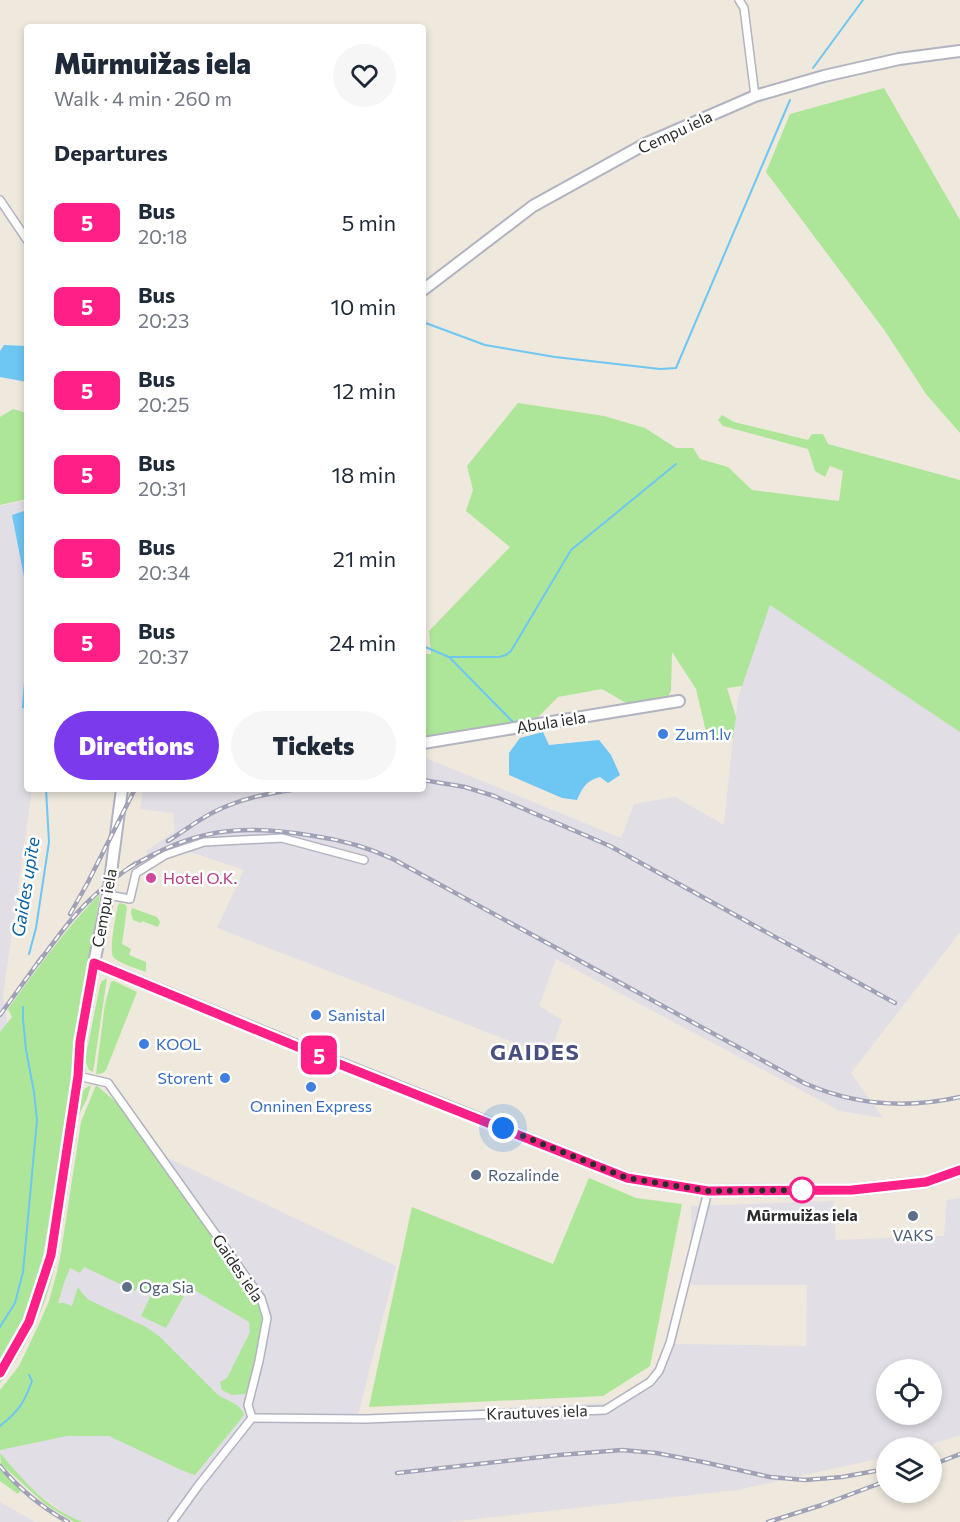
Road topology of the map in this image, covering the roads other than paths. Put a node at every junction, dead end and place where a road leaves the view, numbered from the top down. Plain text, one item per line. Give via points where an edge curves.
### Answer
1 (739, 0) edge
2 (960, 51) edge
3 (755, 96) junction
4 (0, 200) edge
5 (24, 236) edge
6 (426, 288) edge
7 (679, 701) dead end
8 (426, 743) edge
9 (122, 792) edge
10 (364, 860) dead end
11 (108, 896) junction
12 (94, 963) junction
13 (78, 1076) junction
14 (960, 1170) edge
15 (708, 1191) junction
16 (0, 1373) edge
17 (252, 1418) junction
18 (172, 1522) edge

1 - 3 street via 744,8
2 - 3 main road, Cempu iela via 824,75
3 - 6 main road, Cempu iela via 647,143 533,206
4 - 5 street
7 - 8 main road, Abula iela
9 - 11 main road, Cempu iela
10 - 11 street via 282,838 204,842 165,855 136,873 130,898
11 - 12 main road, Cempu iela
12 - 13 main road, Cempu iela
12 - 15 main road via 627,1178
13 - 16 main road, Cempu iela via 51,1255 29,1322
13 - 17 street, Gaides iela via 108,1083 261,1298 267,1318 248,1405
14 - 15 main road via 926,1182 852,1190
15 - 17 street, Krautuves iela via 670,1343 659,1371 650,1382 605,1410 366,1419
17 - 18 street

